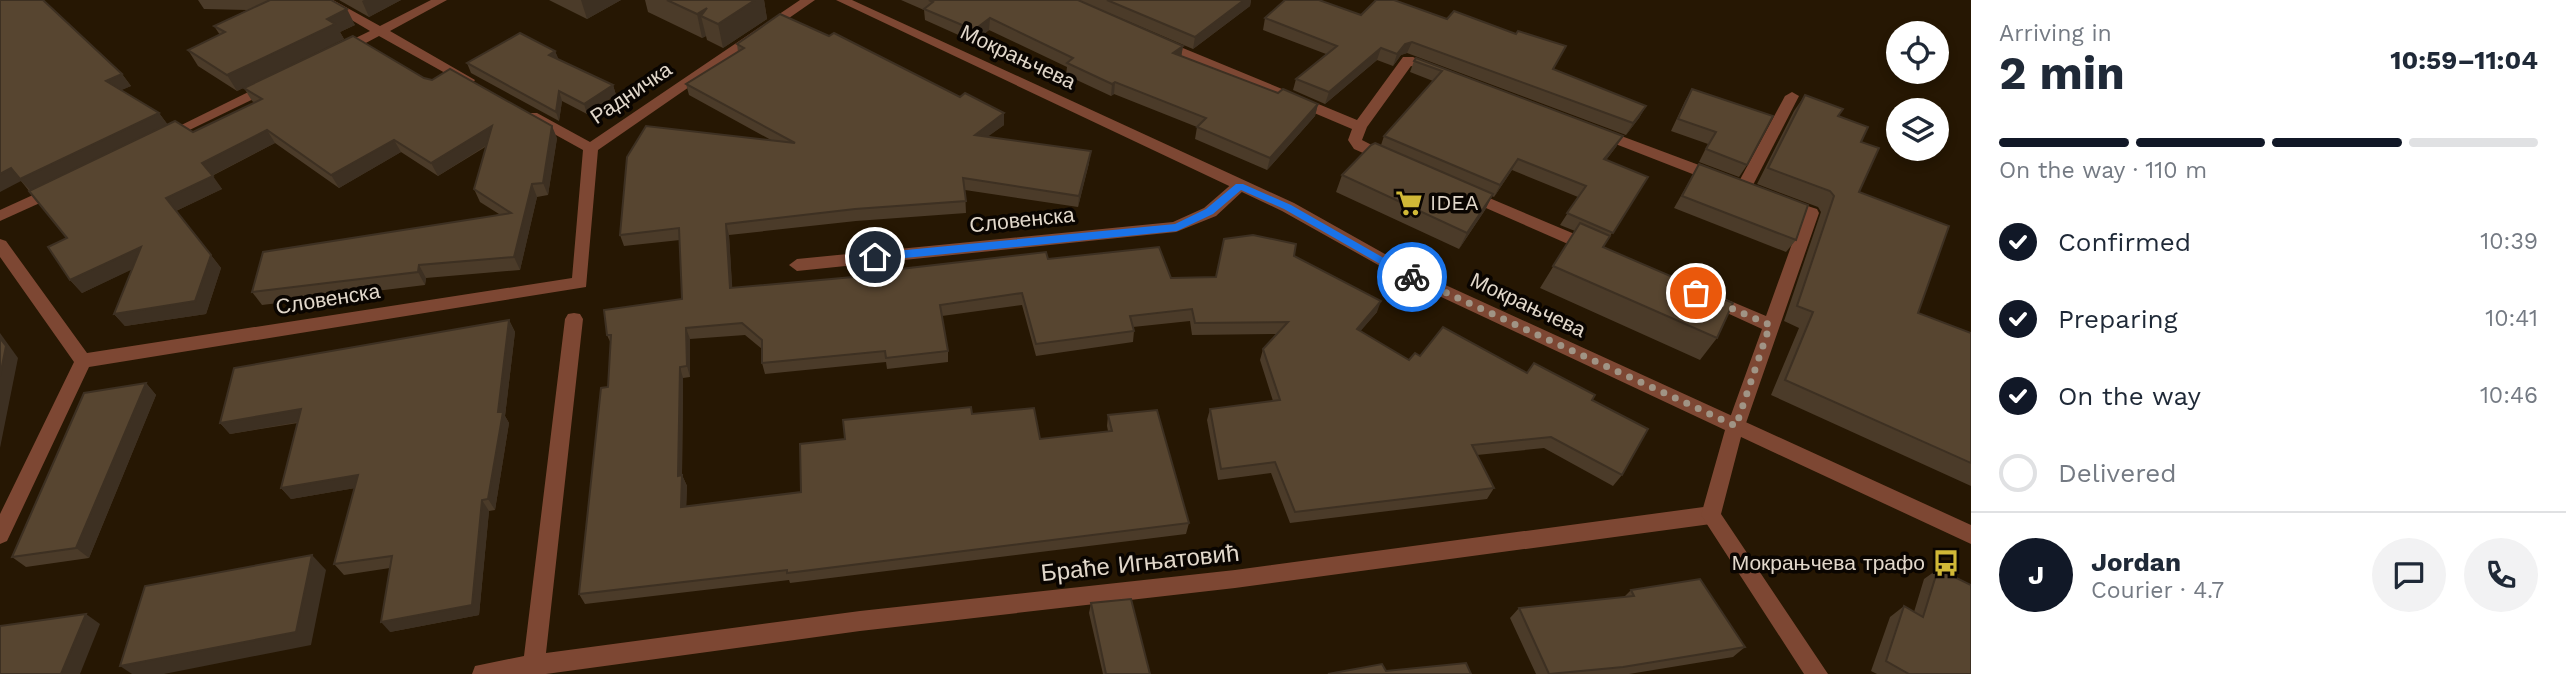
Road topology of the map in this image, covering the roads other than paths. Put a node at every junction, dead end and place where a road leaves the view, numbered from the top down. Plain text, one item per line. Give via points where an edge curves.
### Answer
1 (324, 0) edge
2 (440, 0) edge
3 (809, 0) edge
4 (842, 0) edge
5 (380, 32) junction
6 (1147, 37) edge
7 (324, 59) edge
8 (1446, 75) edge
9 (290, 76) edge
10 (485, 90) edge
11 (1792, 96) dead end
12 (520, 109) edge
13 (1360, 127) junction
14 (1589, 129) edge
15 (150, 144) edge
16 (591, 148) junction
17 (1402, 165) edge
18 (75, 180) edge
19 (1239, 186) junction
20 (1453, 187) edge
21 (1755, 192) junction
22 (0, 216) edge
23 (0, 245) edge
24 (1605, 253) edge
25 (797, 265) dead end
26 (580, 282) joint
27 (1694, 292) edge
28 (574, 319) dead end
29 (1770, 325) junction
30 (83, 361) junction
31 (1736, 426) junction
32 (1711, 515) junction
33 (0, 535) edge
34 (1971, 535) edge
35 (534, 665) junction
36 (483, 674) edge
37 (1817, 674) edge

1 - 5 street
2 - 5 street
3 - 16 street, Радничка
4 - 19 street, Мокрањчева
5 - 7 street
5 - 10 street
6 - 13 street
8 - 13 street via 1408,60
9 - 15 street
11 - 21 street
12 - 16 street
13 - 17 street via 1355,140 1359,146
14 - 21 street
16 - 26 street, Радничка
18 - 22 street
19 - 25 street, Словенска via 1210,212 1177,227
19 - 31 street, Мокрањчева via 1288,207 1410,276
20 - 24 street
21 - 29 street via 1811,213
23 - 30 street
26 - 30 street, Словенска
27 - 29 street
28 - 35 street
29 - 31 street
30 - 33 street
31 - 32 street
31 - 34 street, Мокрањчева
32 - 35 street, Браће Игњатовић
32 - 37 street
35 - 36 street, Браће Игњатовић

